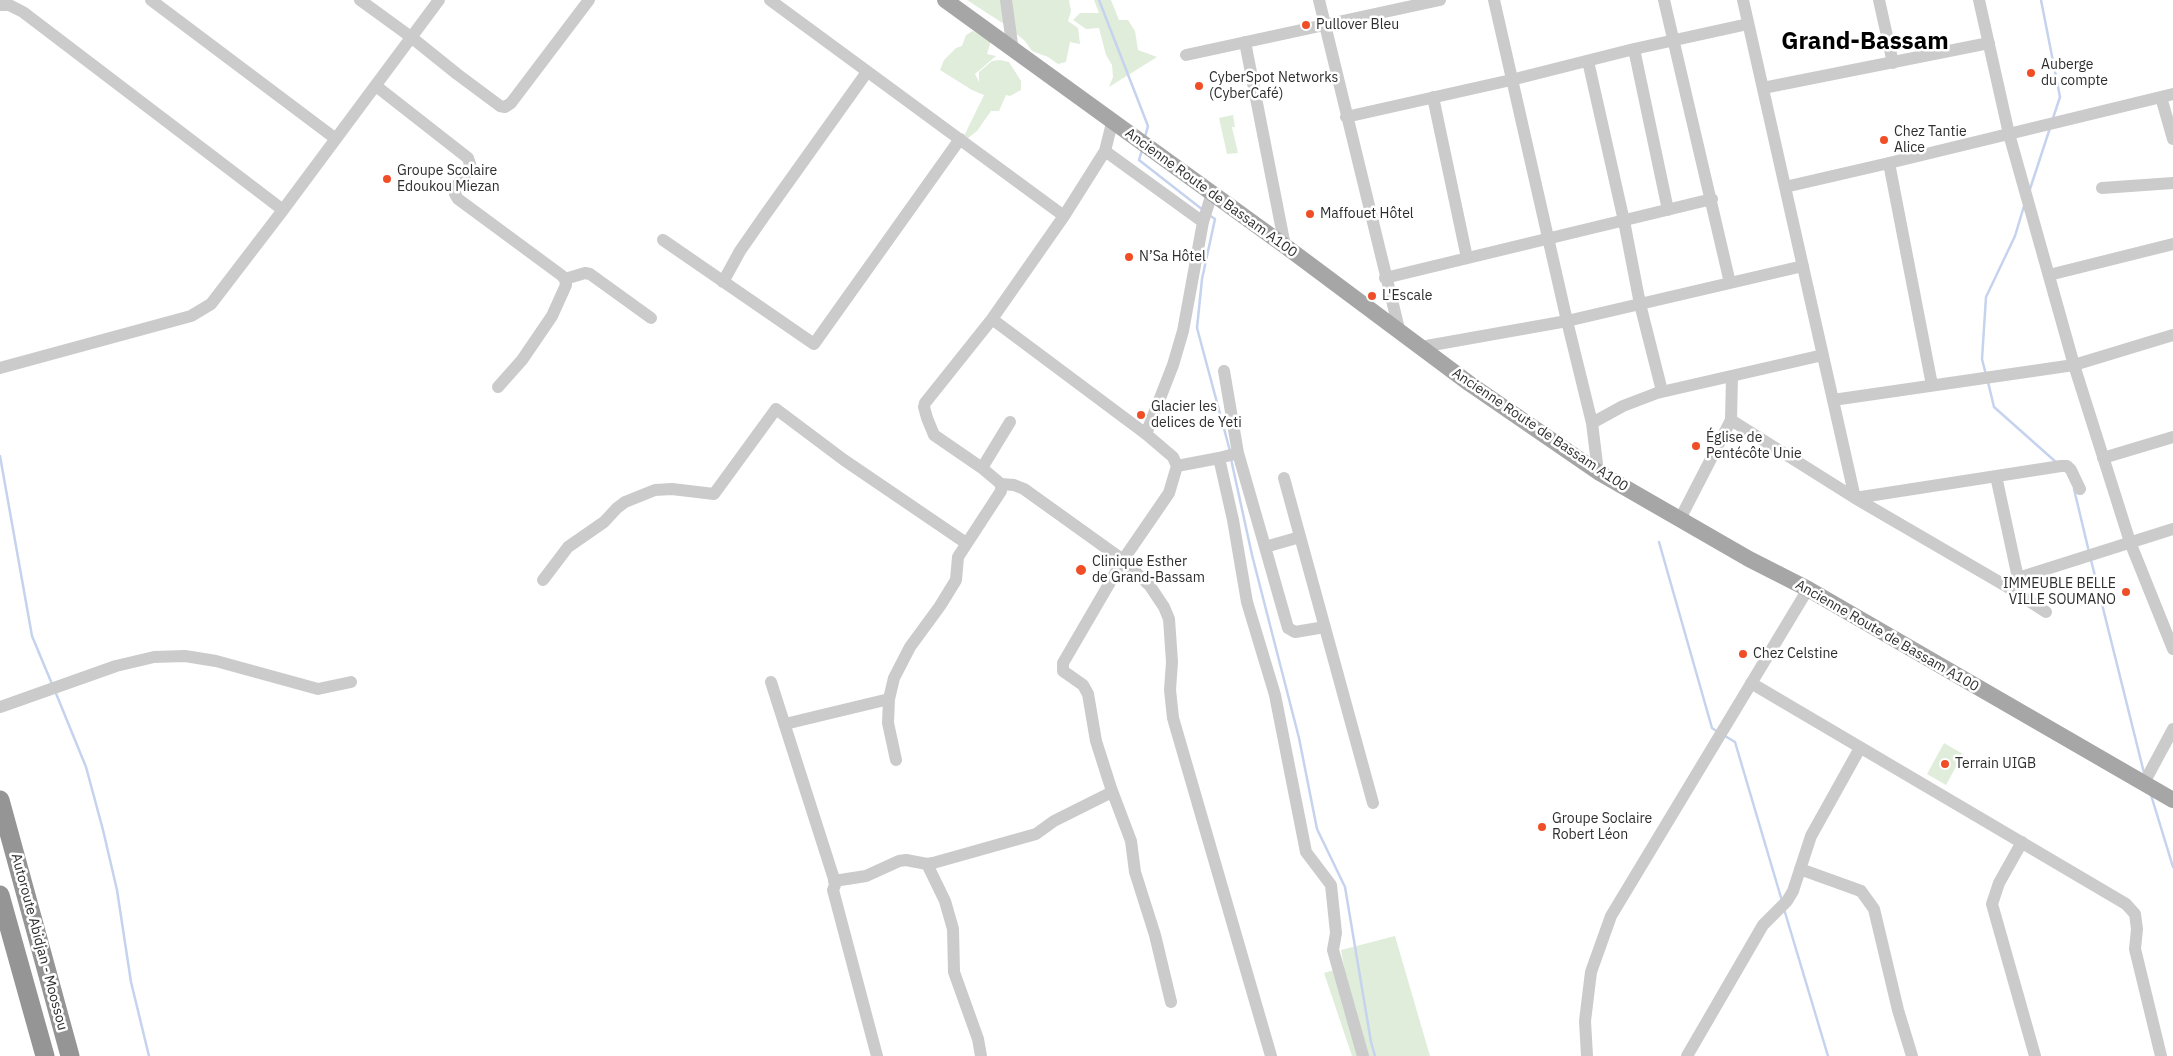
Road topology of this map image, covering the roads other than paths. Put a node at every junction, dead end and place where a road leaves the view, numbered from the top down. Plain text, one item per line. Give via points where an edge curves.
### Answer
1 (151, 0) edge
2 (360, 0) edge
3 (439, 0) edge
4 (589, 0) edge
5 (770, 0) edge
6 (945, 0) edge
7 (1006, 0) edge
8 (1319, 0) edge
9 (1440, 0) edge
10 (1494, 0) edge
11 (1664, 0) edge
12 (1743, 0) edge
13 (1879, 0) edge
14 (1979, 0) edge
15 (0, 5) edge
16 (1748, 24) junction
17 (1326, 25) junction
18 (411, 37) junction
19 (1674, 40) junction
20 (1245, 42) junction
21 (1989, 43) junction
22 (1634, 49) junction
23 (1013, 51) junction
24 (1186, 54) dead end
25 (1588, 60) junction
26 (1892, 63) junction
27 (867, 72) junction
28 (1511, 80) junction
29 (376, 86) junction
30 (1763, 88) junction
31 (2167, 96) edge
32 (1433, 97) junction
33 (1346, 117) junction
34 (1112, 123) junction
35 (2009, 134) junction
36 (336, 139) junction
37 (960, 139) junction
38 (2173, 139) edge
39 (1105, 151) junction
40 (1889, 163) junction
41 (2173, 183) edge
42 (1785, 186) junction
43 (2102, 188) dead end
44 (1212, 193) junction
45 (1712, 199) junction
46 (283, 210) junction
47 (1668, 210) junction
48 (1064, 216) junction
49 (1624, 221) junction
50 (1203, 222) junction
51 (663, 240) dead end
52 (1548, 240) junction
53 (2173, 244) edge
54 (1284, 246) junction
55 (1467, 258) junction
56 (1803, 266) junction
57 (2049, 275) junction
58 (1385, 278) junction
59 (565, 280) junction
60 (723, 282) junction
61 (1730, 283) junction
62 (1640, 304) junction
63 (651, 318) dead end
64 (992, 319) junction
65 (1567, 321) junction
66 (1399, 329) junction
67 (2173, 335) edge
68 (1421, 347) junction
69 (1823, 355) junction
70 (2074, 365) junction
71 (0, 368) edge
72 (1224, 371) dead end
73 (1732, 376) junction
74 (1932, 385) junction
75 (498, 387) dead end
76 (1662, 391) junction
77 (1833, 400) junction
78 (1731, 420) junction
79 (1010, 422) dead end
80 (1592, 423) junction
81 (1146, 434) junction
82 (2173, 437) edge
83 (1238, 453) junction
84 (1219, 458) junction
85 (2103, 458) junction
86 (1177, 466) junction
87 (982, 468) junction
88 (1598, 472) junction
89 (1996, 476) junction
90 (1284, 478) dead end
91 (1001, 484) junction
92 (2080, 489) dead end
93 (1855, 498) junction
94 (1680, 519) junction
95 (2173, 529) edge
96 (1300, 536) junction
97 (2130, 542) junction
98 (966, 543) junction
99 (1265, 547) junction
100 (1123, 560) junction
101 (2018, 578) junction
102 (543, 580) dead end
103 (2006, 586) junction
104 (1808, 589) junction
105 (2046, 612) dead end
106 (1325, 626) junction
107 (2170, 631) edge
108 (2173, 649) edge
109 (350, 682) dead end
110 (772, 682) dead end
111 (1751, 683) junction
112 (889, 699) junction
113 (0, 706) edge
114 (785, 724) junction
115 (2173, 729) edge
116 (1860, 748) junction
117 (896, 760) dead end
118 (2144, 783) junction
119 (1112, 792) junction
120 (0, 800) edge
121 (2173, 800) edge
122 (1373, 803) dead end
123 (2022, 842) junction
124 (927, 864) junction
125 (1800, 869) junction
126 (834, 881) junction
127 (0, 894) edge
128 (1171, 1002) dead end
129 (45, 1056) edge
130 (70, 1056) edge
131 (877, 1056) edge
132 (981, 1056) edge
133 (1271, 1056) edge
134 (1363, 1056) edge
135 (1587, 1056) edge
136 (1687, 1056) edge
137 (1912, 1056) edge
138 (2035, 1056) edge
139 (2161, 1056) edge

1 - 36 street
2 - 18 street
3 - 18 street
4 - 18 street via 511,104 506,106 500,106 464,80
5 - 27 street
6 - 23 main road, Ancienne Route de Bassam A100
7 - 23 street
8 - 17 street
9 - 17 street
10 - 28 street
11 - 19 street
12 - 16 street
13 - 26 street
14 - 21 street
15 - 46 street via 9,5 23,12
16 - 19 street
16 - 30 street
17 - 20 street
17 - 33 street
18 - 29 street
19 - 22 street
19 - 45 street
20 - 24 street
20 - 54 street
21 - 26 street
21 - 35 street
22 - 25 street
22 - 47 street
23 - 34 main road, Ancienne Route de Bassam A100
25 - 28 street
25 - 49 street
26 - 30 street
27 - 37 street
27 - 60 street via 740,251
28 - 32 street
28 - 52 street
29 - 36 street
29 - 59 street via 468,158 468,171 455,188 458,199
30 - 42 street
31 - 35 street
31 - 38 street
32 - 33 street
32 - 55 street
33 - 58 street
34 - 39 street
34 - 44 main road, Ancienne Route de Bassam A100
35 - 40 street
35 - 57 street
36 - 46 street
37 - 48 street
37 - 60 street via 814,344
39 - 48 street
39 - 50 street
40 - 42 street
40 - 74 street
41 - 43 street
42 - 56 street
44 - 50 street
44 - 54 main road, Ancienne Route de Bassam A100
45 - 47 street
45 - 61 street
46 - 71 street via 217,297 203,310
47 - 49 street
48 - 64 street
49 - 52 street
49 - 62 street
50 - 81 street via 1183,331
51 - 60 street
52 - 55 street
52 - 65 street
53 - 57 street
54 - 66 main road, Ancienne Route de Bassam A100
55 - 58 street
56 - 61 street
56 - 69 street
57 - 70 street
58 - 66 street
59 - 63 street via 590,274
59 - 75 street via 566,285 552,316 522,360
61 - 62 street
62 - 65 street
62 - 76 street
64 - 81 street
64 - 87 street via 924,407 934,435
65 - 68 street
65 - 80 street
66 - 68 main road, Ancienne Route de Bassam A100
67 - 70 street
68 - 88 main road, Ancienne Route de Bassam A100
69 - 73 street
69 - 77 street
70 - 74 street
70 - 85 street
72 - 83 street
73 - 76 street
73 - 78 street
74 - 77 street
76 - 80 street
77 - 93 street
78 - 93 street
78 - 94 street
79 - 87 street
80 - 88 street
81 - 86 street via 1173,457
82 - 85 street
83 - 84 street
83 - 99 street
84 - 86 street
84 - 134 street via 1247,602 1274,695 1306,852 1331,885 1336,933 1333,950
85 - 97 street
86 - 100 street via 1169,493
87 - 91 street
88 - 94 main road, Ancienne Route de Bassam A100
89 - 92 street via 2067,466
89 - 93 street
89 - 101 street
90 - 96 street
91 - 98 street via 1001,491
91 - 100 street via 1024,489
93 - 103 street
94 - 104 main road, Ancienne Route de Bassam A100
95 - 97 street
96 - 99 street
96 - 106 street
97 - 101 street
97 - 107 street
98 - 102 street via 776,409 714,494 655,490 625,502 604,522 568,547
98 - 112 street via 958,557 956,580 910,647 894,678
99 - 106 street via 1288,628 1295,632
100 - 119 street via 1063,662 1063,671 1083,685 1088,694 1096,741
100 - 133 street via 1150,586 1169,620 1173,718
101 - 103 street
103 - 105 street
104 - 111 street
104 - 118 main road, Ancienne Route de Bassam A100
106 - 122 street
107 - 108 street
109 - 113 street via 318,689 216,661 184,656 154,657 116,666
110 - 114 street
111 - 116 street
111 - 135 street via 1611,916 1591,972 1585,1021
112 - 114 street
112 - 117 street via 888,723
114 - 126 street
115 - 118 street
116 - 123 street
116 - 125 street via 1811,836
118 - 121 main road, Ancienne Route de Bassam A100
119 - 124 street via 1054,821 1036,834
119 - 128 street via 1131,841 1135,872
120 - 130 highway, Autoroute Abidjan - Moossou
123 - 138 street via 1999,883 1992,904
123 - 139 street via 2126,904 2135,914 2135,949
124 - 126 street via 899,861 866,876
124 - 132 street via 945,901 953,929 954,972
125 - 136 street via 1787,901 1762,925
125 - 137 street via 1861,891 1874,909
126 - 131 street via 833,890
127 - 129 highway, Autoroute Abidjan - Moossou

